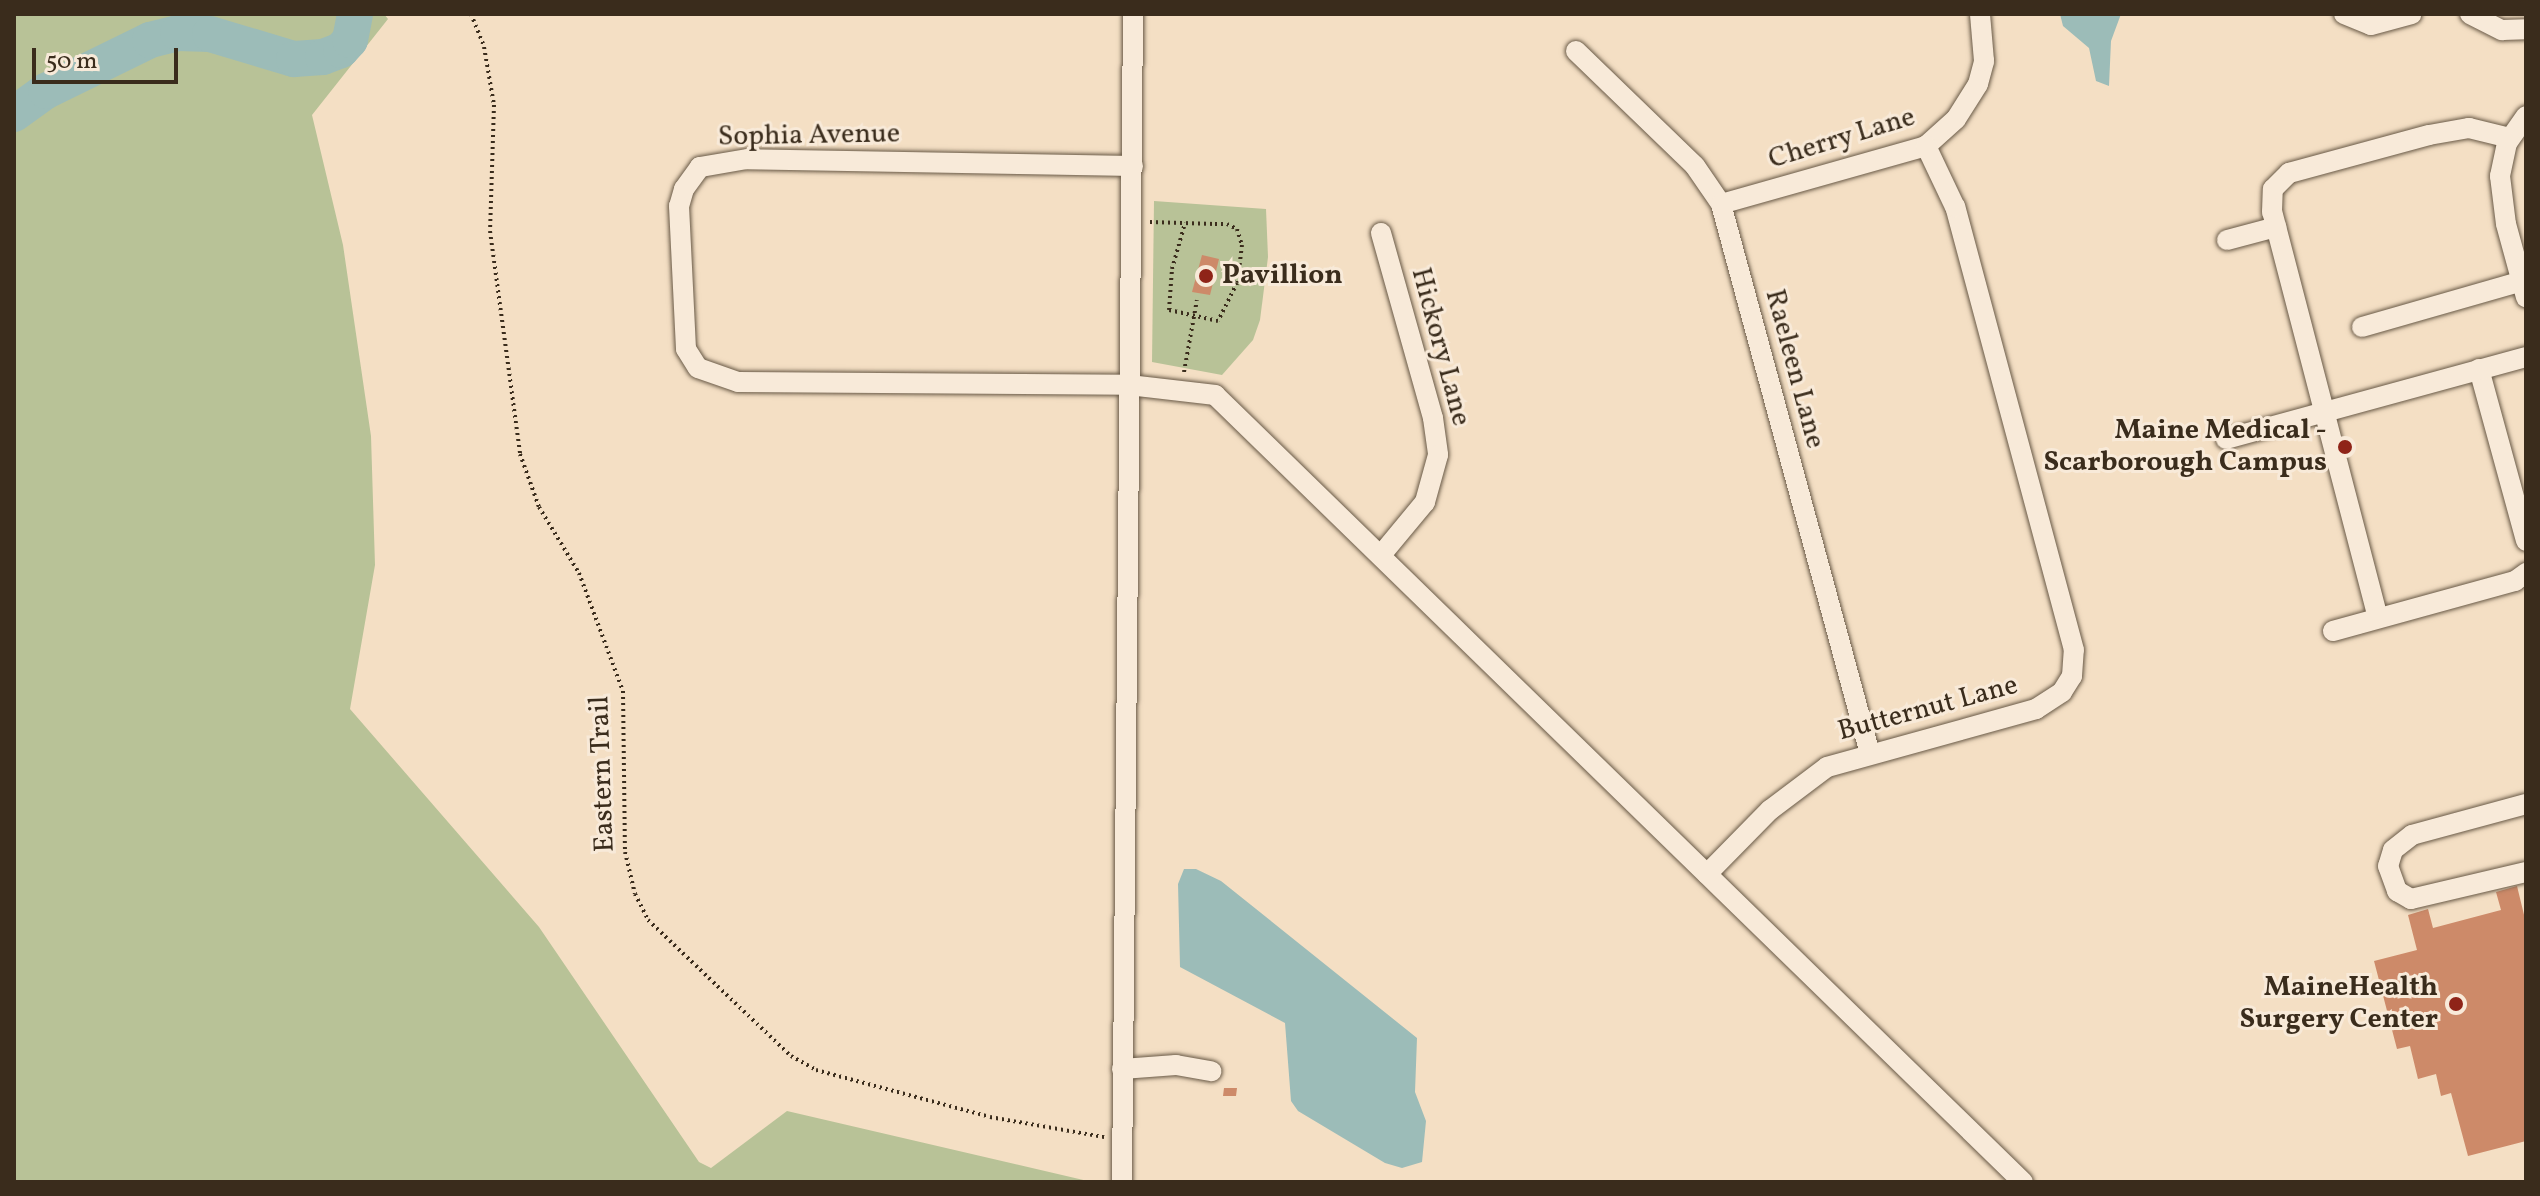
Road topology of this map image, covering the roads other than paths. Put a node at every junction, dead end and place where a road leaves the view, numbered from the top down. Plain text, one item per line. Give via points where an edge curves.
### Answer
1 (1133, 14) edge
2 (1980, 14) edge
3 (2344, 14) edge
4 (2412, 14) edge
5 (2475, 16) edge
6 (2526, 29) edge
7 (1576, 51) dead end
8 (2526, 116) edge
9 (2510, 138) junction
10 (1926, 146) junction
11 (1133, 166) junction
12 (1721, 204) junction
13 (2276, 227) junction
14 (1381, 233) dead end
15 (2227, 240) dead end
16 (2525, 286) edge
17 (2362, 327) dead end
18 (2526, 357) edge
19 (2479, 369) junction
20 (1129, 385) junction
21 (2325, 411) junction
22 (2226, 439) dead end
23 (2526, 541) edge
24 (1381, 555) junction
25 (2526, 573) edge
26 (2378, 618) junction
27 (2333, 631) dead end
28 (1870, 754) junction
29 (2526, 804) edge
30 (2526, 872) edge
31 (1707, 874) junction
32 (1122, 1069) junction
33 (1211, 1071) dead end
34 (1122, 1182) edge
35 (2023, 1182) edge

1 - 11 street
2 - 10 street, Cherry Lane via 1984,61 1978,84 1956,119
3 - 4 street via 2371,25
5 - 6 street via 2502,30
7 - 12 street, Raeleen Lane via 1695,166
8 - 9 street
9 - 13 street via 2481,129 2454,130 2289,173 2273,189
9 - 16 street via 2502,157 2501,197
10 - 12 street, Cherry Lane
10 - 28 street, Butternut Lane via 1955,207 2075,664 2062,692 2036,709
11 - 20 street
11 - 20 street, Sophia Avenue via 725,160 700,167 690,177 679,206 682,333 691,360 707,373 756,383
12 - 28 street, Raeleen Lane
13 - 15 street
13 - 21 street
14 - 24 street, Hickory Lane via 1433,418 1438,455 1425,502
16 - 17 street
18 - 19 street
19 - 21 street
19 - 23 street
20 - 24 street, Sophia Avenue via 1200,389 1229,404
20 - 32 street
21 - 22 street
21 - 26 street
24 - 31 street, Sophia Avenue
25 - 26 street via 2515,581
26 - 27 street
28 - 31 street, Butternut Lane via 1812,776
29 - 30 street via 2412,835 2393,850 2388,866 2397,891 2411,899
31 - 35 street, Sophia Avenue
32 - 33 street via 1176,1065
32 - 34 street

